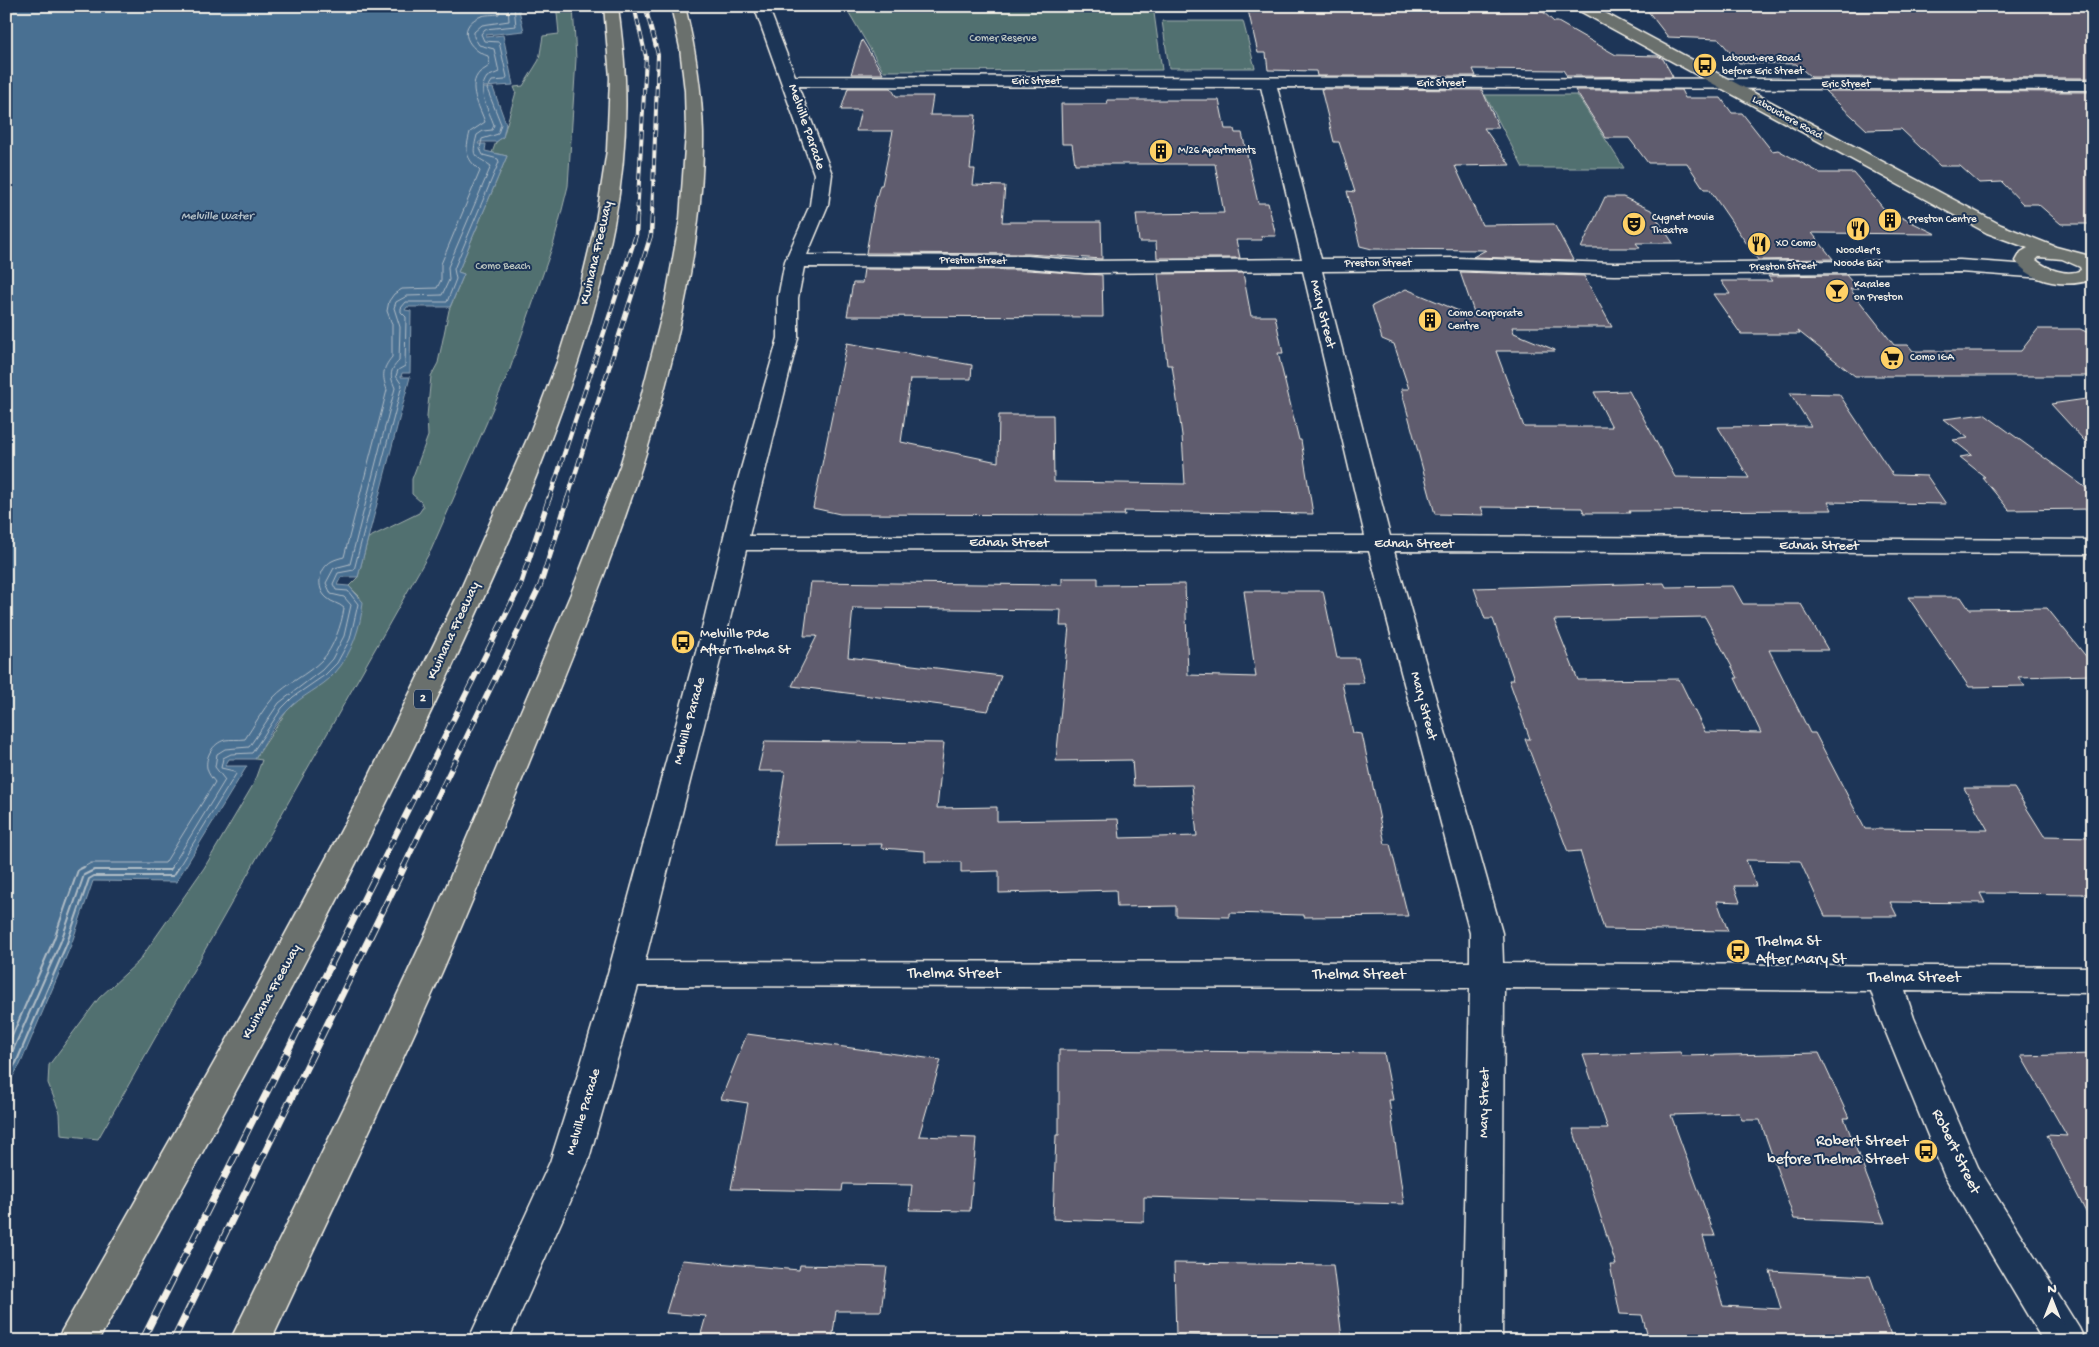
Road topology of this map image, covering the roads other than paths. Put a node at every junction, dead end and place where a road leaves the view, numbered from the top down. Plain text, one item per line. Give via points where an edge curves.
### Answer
1 (611, 6) edge
2 (678, 6) edge
3 (761, 6) edge
4 (1581, 6) edge
5 (790, 82) junction
6 (1268, 83) junction
7 (1728, 85) junction
8 (2093, 85) edge
9 (1994, 229) junction
10 (2053, 252) junction
11 (2028, 256) junction
12 (795, 260) junction
13 (1311, 264) junction
14 (1960, 266) junction
15 (2042, 272) junction
16 (2090, 272) edge
17 (736, 543) junction
18 (1379, 543) junction
19 (2093, 547) edge
20 (624, 973) junction
21 (1487, 975) junction
22 (1884, 977) junction
23 (2093, 980) edge
24 (76, 1341) edge
25 (250, 1341) edge
26 (488, 1341) edge
27 (1482, 1341) edge
28 (2066, 1341) edge

1 - 24 main road, Kwinana Freeway / 2 via 618,54 616,147 604,232 585,306 523,482 408,730 313,916 192,1139
2 - 25 main road via 691,71 693,189 677,299 627,481 583,597 448,921
3 - 5 street, Melville Parade
4 - 7 main road, Labouchere Road
5 - 6 street, Eric Street
5 - 12 street, Melville Parade via 823,174 819,206
6 - 7 street, Eric Street
6 - 13 street, Mary Street
7 - 8 street, Eric Street
7 - 9 main road, Labouchere Road
9 - 10 main road, Labouchere Road
9 - 11 main road, Labouchere Road via 1994,233
10 - 11 main road
10 - 16 main road
11 - 14 street, Preston Street
11 - 15 main road, Labouchere Road via 2029,264
12 - 13 street, Preston Street via 1028,262 1085,267
12 - 17 street, Melville Parade via 788,298 788,338
13 - 14 street, Preston Street via 1609,269
13 - 18 street, Mary Street
14 - 15 street, Preston Street
15 - 16 main road via 2062,277
17 - 18 street, Ednah Street
17 - 20 street, Melville Parade
18 - 19 street, Ednah Street
18 - 21 street, Mary Street via 1486,933
20 - 21 street, Thelma Street
20 - 26 street, Melville Parade via 569,1162
21 - 22 street, Thelma Street
21 - 27 street, Mary Street
22 - 23 street, Thelma Street
22 - 28 street, Robert Street via 1901,1027 1963,1175

